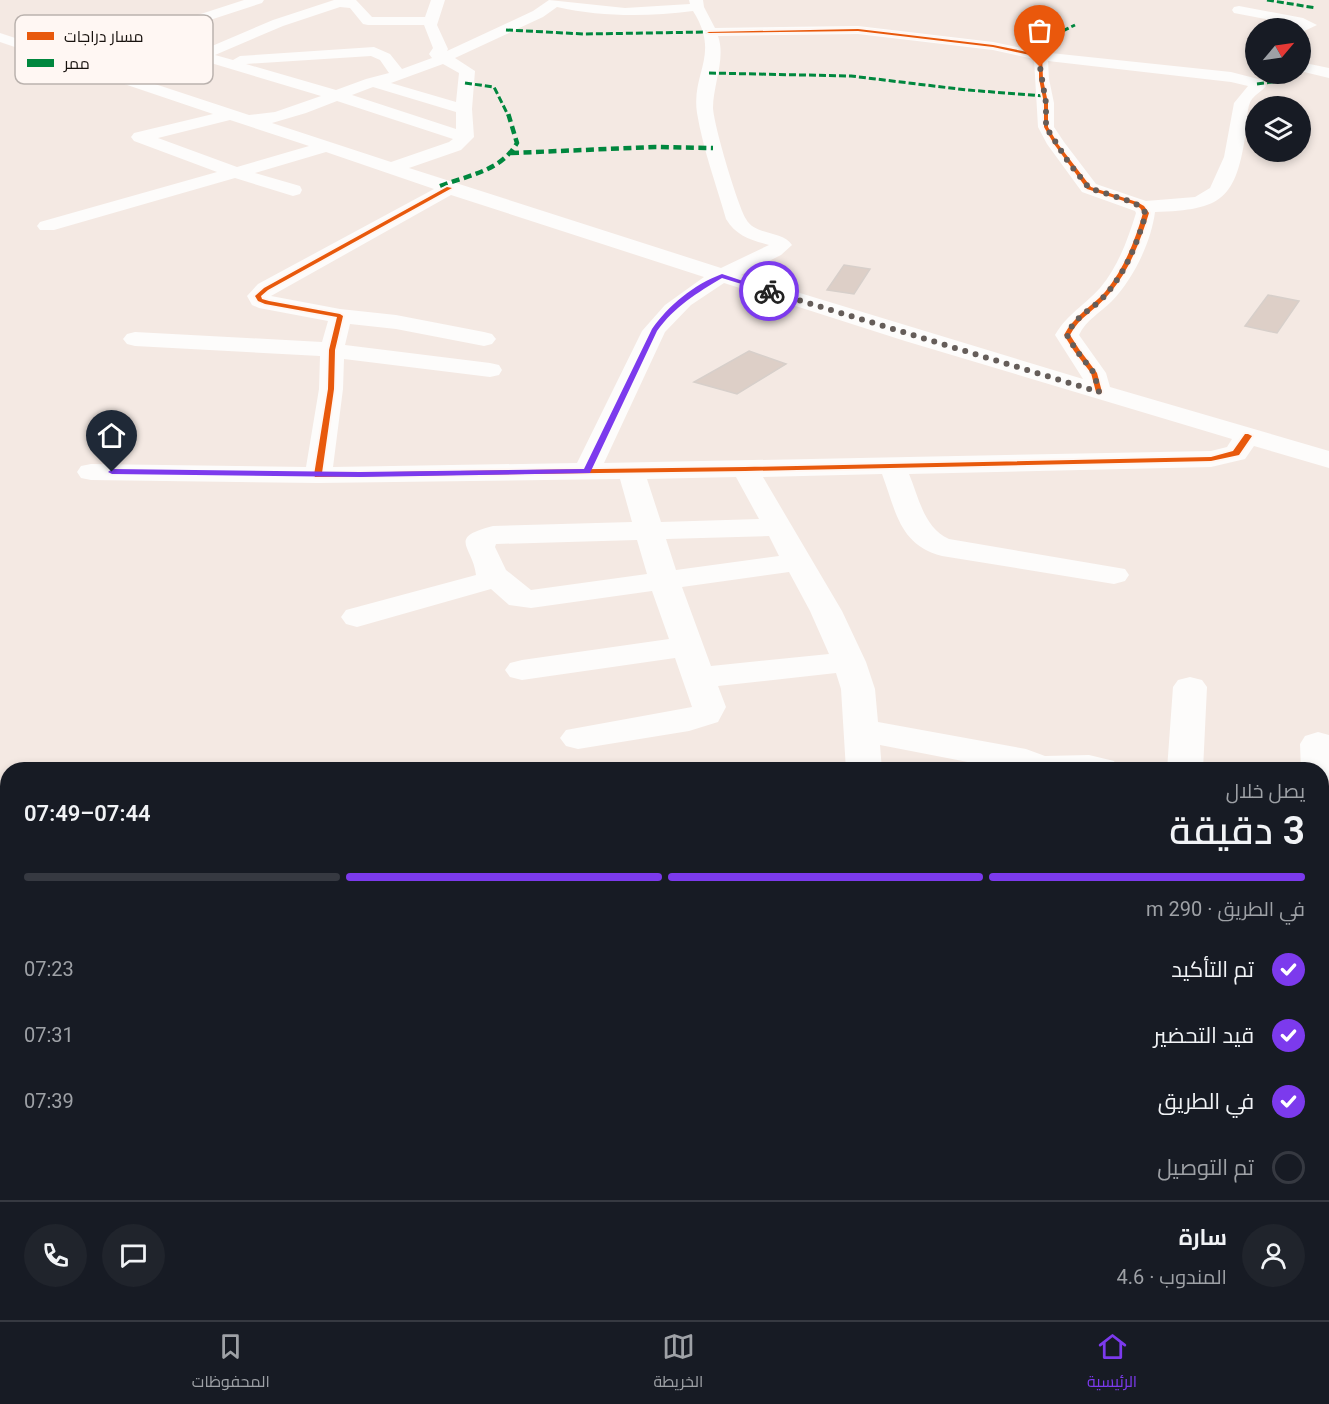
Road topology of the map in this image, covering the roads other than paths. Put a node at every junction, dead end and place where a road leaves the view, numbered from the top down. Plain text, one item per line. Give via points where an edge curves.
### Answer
1 (257, 0) edge
2 (438, 0) edge
3 (1259, 0) edge
4 (556, 1) edge
5 (299, 2) edge
6 (696, 4) edge
7 (377, 6) dead end
8 (329, 9) edge
9 (1239, 10) junction
10 (212, 15) edge
11 (1282, 18) edge
12 (429, 21) junction
13 (1245, 21) edge
14 (359, 25) junction
15 (709, 32) junction
16 (0, 37) edge
17 (278, 38) dead end
18 (15, 42) edge
19 (232, 44) junction
20 (213, 51) edge
21 (374, 51) junction
22 (1041, 56) junction
23 (444, 58) junction
24 (213, 59) edge
25 (220, 61) junction
26 (1311, 69) edge
27 (1329, 74) edge
28 (399, 76) junction
29 (372, 82) junction
30 (163, 84) edge
31 (338, 96) junction
32 (464, 109) junction
33 (238, 118) junction
34 (465, 137) junction
35 (326, 147) junction
36 (390, 169) junction
37 (237, 173) junction
38 (448, 188) junction
39 (293, 190) dead end
40 (1142, 207) junction
41 (47, 226) dead end
42 (722, 276) junction
43 (302, 310) junction
44 (340, 316) junction
45 (135, 339) dead end
46 (484, 339) dead end
47 (276, 347) junction
48 (332, 350) junction
49 (490, 370) dead end
50 (1099, 392) junction
51 (1248, 436) junction
52 (1329, 460) edge
53 (892, 466) junction
54 (745, 469) junction
55 (631, 470) junction
56 (587, 471) junction
57 (91, 472) dead end
58 (318, 475) junction
59 (778, 527) junction
60 (650, 532) junction
61 (798, 562) junction
62 (493, 575) junction
63 (1114, 575) dead end
64 (664, 581) junction
65 (357, 617) dead end
66 (688, 646) junction
67 (849, 662) junction
68 (522, 670) dead end
69 (699, 678) junction
70 (1190, 687) dead end
71 (861, 730) junction
72 (578, 738) dead end
73 (863, 762) edge
74 (1028, 762) edge
75 (1185, 762) edge

1 - 10 street
2 - 12 street
3 - 9 street
4 - 6 street via 578,9 630,13
4 - 23 street via 538,14
5 - 8 street
6 - 15 street
7 - 14 street
8 - 14 street via 355,5
8 - 19 street via 278,23
9 - 11 street
9 - 13 street via 1229,16
12 - 14 street
12 - 23 street via 430,32 441,49 436,54
14 - 21 street
15 - 22 street via 858,30 993,46
15 - 42 street via 715,47 705,110 736,219 746,230 782,245
16 - 18 street
17 - 19 street
19 - 20 street
21 - 25 street
21 - 28 street via 386,57
22 - 40 street via 1046,127 1056,144 1089,188
22 - 40 street via 1256,83 1258,86 1242,103 1225,179 1217,191 1194,202
23 - 28 street
23 - 32 street via 467,71
24 - 25 street
25 - 31 street
26 - 27 street
28 - 29 street
29 - 31 street
29 - 32 street
30 - 33 street
31 - 33 street via 277,117
31 - 34 street
32 - 34 street
33 - 35 street
33 - 37 street via 140,137
34 - 36 street via 455,147
35 - 36 street
35 - 37 street
36 - 38 street
37 - 39 street
37 - 41 street
38 - 42 street
38 - 43 street via 258,296 267,303
40 - 50 street via 1146,213 1135,248 1110,291 1072,322 1067,335 1094,373
42 - 50 street
42 - 56 street via 674,307 654,331
43 - 44 street
43 - 47 street
44 - 46 street
44 - 48 street
45 - 47 street
47 - 48 street
48 - 49 street
48 - 58 street
50 - 51 street
51 - 52 street
51 - 53 street via 1236,453 1211,459
53 - 54 street
53 - 63 street via 917,529 927,540 942,547
54 - 55 street
54 - 59 street
55 - 56 street
55 - 60 street
56 - 58 street
57 - 58 street
59 - 60 street
59 - 61 street
60 - 62 street via 494,535 481,539 480,547
60 - 64 street
61 - 64 street
61 - 67 street
62 - 64 street via 520,598 531,599
62 - 65 street via 487,582
64 - 66 street
66 - 68 street
66 - 69 street
67 - 69 street
67 - 71 street via 858,689
69 - 72 street via 709,707 706,714
70 - 75 street
71 - 73 street
71 - 74 street

